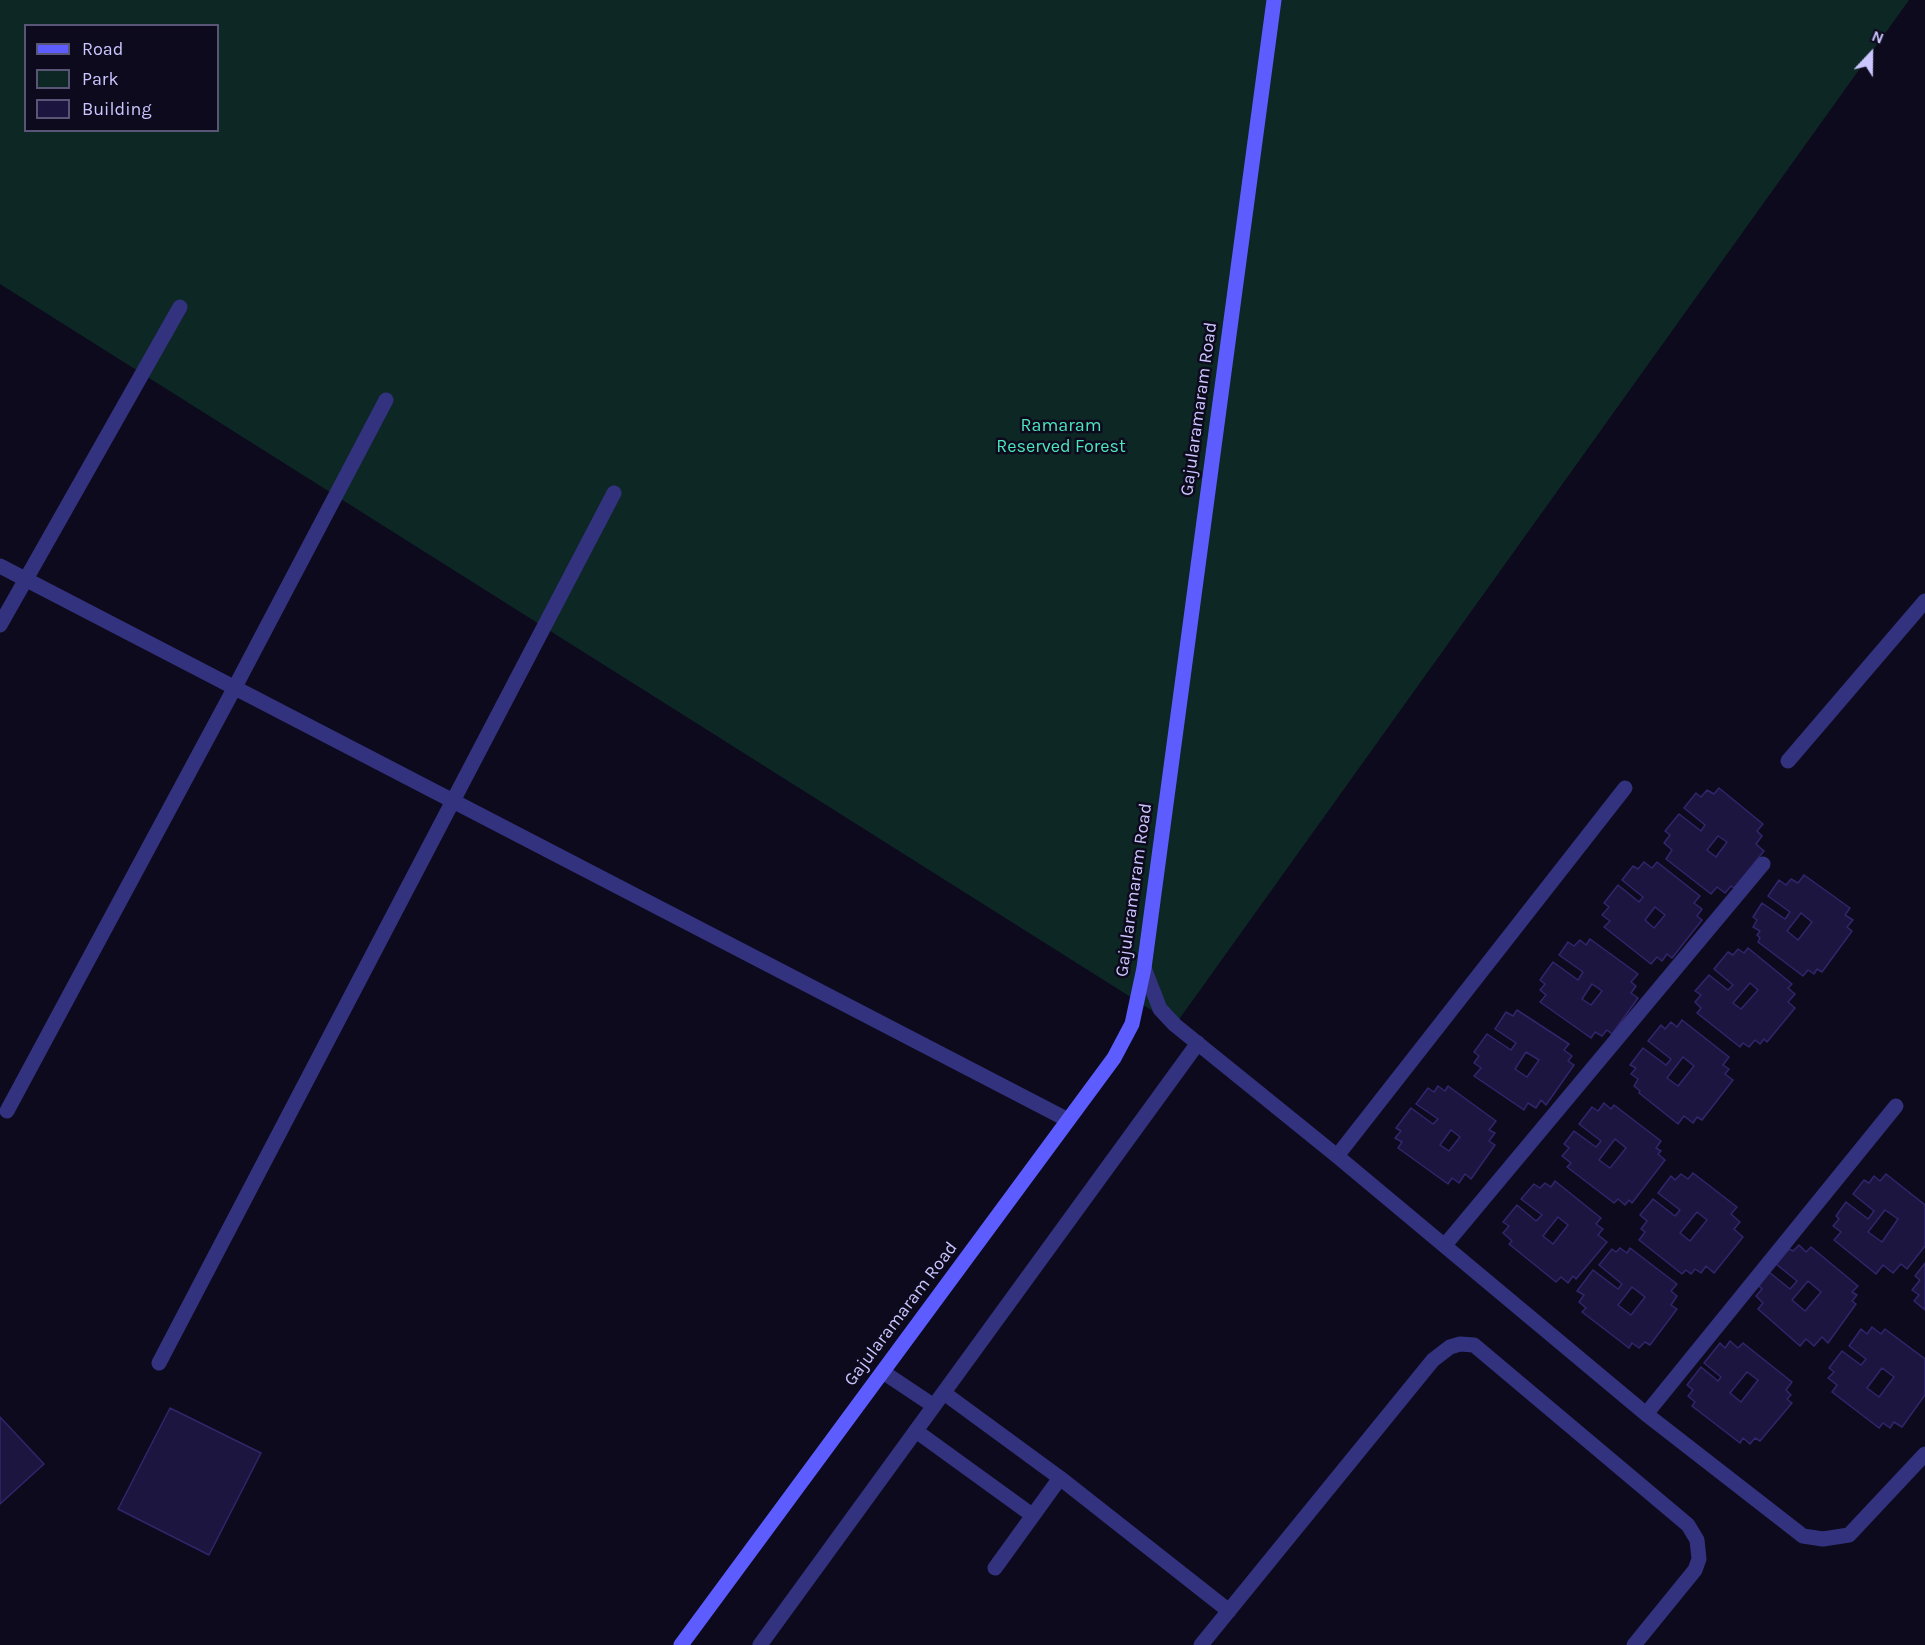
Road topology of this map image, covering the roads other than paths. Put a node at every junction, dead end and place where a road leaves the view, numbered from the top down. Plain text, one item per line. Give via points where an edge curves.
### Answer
1 (1274, 0) edge
2 (180, 307) dead end
3 (386, 400) dead end
4 (614, 493) dead end
5 (0, 566) edge
6 (26, 579) junction
7 (1925, 601) edge
8 (0, 625) edge
9 (235, 687) junction
10 (1788, 761) dead end
11 (1625, 788) dead end
12 (453, 800) junction
13 (1763, 864) dead end
14 (1144, 968) junction
15 (1198, 1043) junction
16 (1896, 1106) dead end
17 (8, 1111) dead end
18 (1068, 1120) junction
19 (1337, 1156) junction
20 (1445, 1245) junction
21 (159, 1363) dead end
22 (883, 1372) junction
23 (944, 1393) junction
24 (934, 1406) junction
25 (1646, 1414) junction
26 (916, 1431) junction
27 (1925, 1454) edge
28 (1060, 1478) junction
29 (1032, 1515) junction
30 (995, 1568) dead end
31 (1229, 1611) junction
32 (681, 1645) edge
33 (760, 1645) edge
34 (1200, 1645) edge
35 (1634, 1645) edge

1 - 14 main road, Gajularamaram Road
2 - 6 street
3 - 9 street
4 - 12 street
5 - 6 street
6 - 8 street
6 - 9 street
7 - 10 street
9 - 12 street
9 - 17 street
11 - 19 street
12 - 18 street
12 - 21 street
13 - 20 street
14 - 15 street via 1160,1009
14 - 18 main road, Gajularamaram Road via 1132,1024 1114,1058
15 - 19 street
15 - 23 street
16 - 25 street
18 - 22 main road, Gajularamaram Road
19 - 20 street
20 - 25 street
22 - 24 street
22 - 32 main road, Gajularamaram Road
23 - 24 street
23 - 28 street
24 - 26 street
25 - 27 street via 1803,1536 1823,1539 1849,1535
26 - 29 street
26 - 33 street
28 - 29 street
28 - 31 street
29 - 30 street
31 - 34 street
31 - 35 street via 1433,1360 1450,1347 1474,1345 1689,1525 1697,1540 1695,1570

